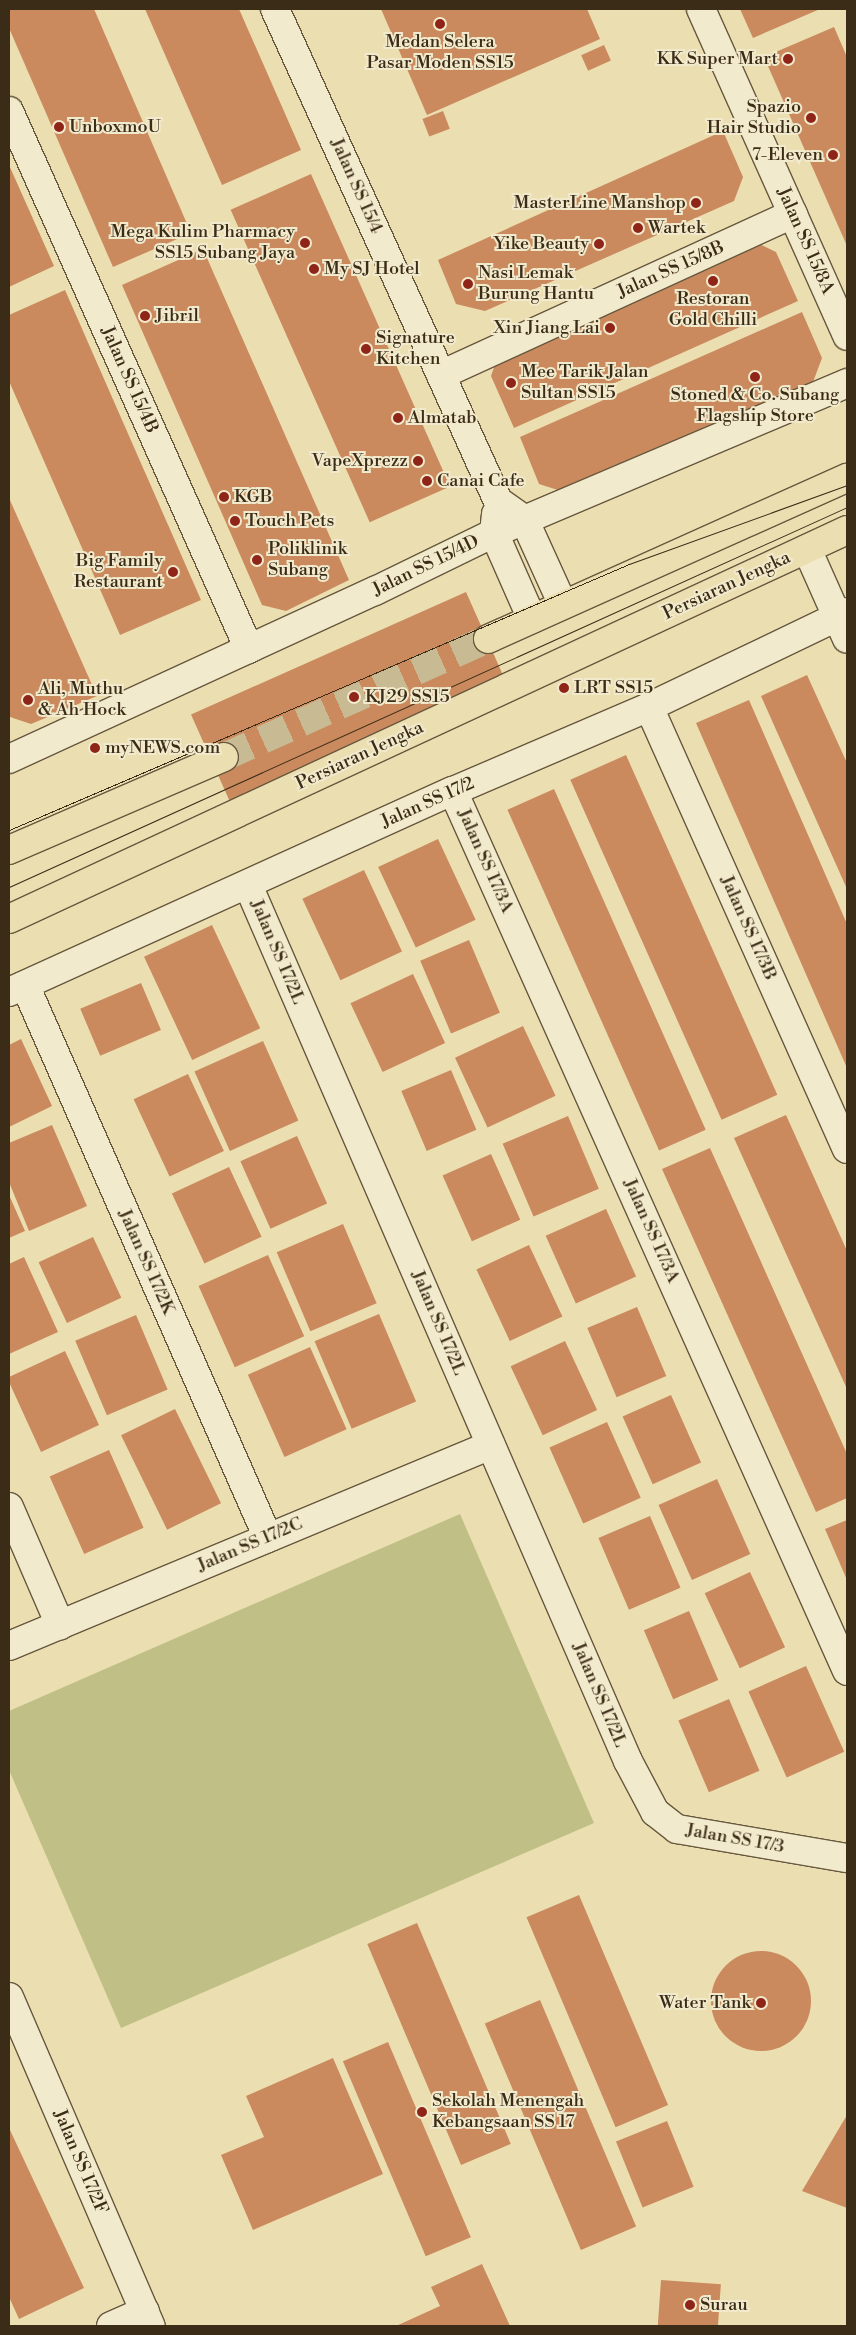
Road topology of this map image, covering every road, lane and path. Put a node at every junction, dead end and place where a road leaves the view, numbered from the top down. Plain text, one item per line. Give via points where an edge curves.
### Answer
1 (275, 9) edge
2 (701, 9) edge
3 (9, 111) edge
4 (793, 214) junction
5 (847, 336) edge
6 (441, 375) junction
7 (847, 383) edge
8 (847, 478) edge
9 (498, 500) junction
10 (524, 519) junction
11 (847, 530) edge
12 (494, 533) junction
13 (807, 549) junction
14 (563, 605) junction
15 (532, 619) junction
16 (844, 623) edge
17 (488, 639) tunnel mouth
18 (248, 649) junction
19 (649, 707) junction
20 (224, 757) tunnel mouth
21 (9, 759) edge
22 (453, 791) junction
23 (9, 850) edge
24 (248, 885) junction
25 (9, 919) edge
26 (17, 989) edge
27 (847, 1149) edge
28 (491, 1444) junction
29 (9, 1507) edge
30 (268, 1538) junction
31 (60, 1625) junction
32 (9, 1646) edge
33 (847, 1671) edge
34 (628, 1762) joint
35 (847, 1858) edge
36 (9, 1997) edge
37 (148, 2319) edge
38 (111, 2326) edge

1 - 6 street, Jalan SS 15/4
2 - 4 street, Jalan SS 15/8A
3 - 18 street, Jalan SS 15/4B
4 - 5 street, Jalan SS 15/8A
4 - 6 street, Jalan SS 15/8B
6 - 9 street, Jalan SS 15/4
7 - 10 street, Jalan SS 15/4D
8 - 14 main road
9 - 10 street, Jalan SS 15/4
9 - 12 street
10 - 12 street, Jalan SS 15/4D
10 - 14 street, Jalan SS 15/4
11 - 13 main road, Persiaran Jengka
12 - 15 street
12 - 18 street, Jalan SS 15/4D
13 - 16 street
13 - 25 main road, Persiaran Jengka
14 - 15 main road
15 - 17 main road
16 - 19 street, Jalan SS 17/2
18 - 21 street, Jalan SS 15/4D
19 - 22 street, Jalan SS 17/2
19 - 27 street, Jalan SS 17/3B
20 - 23 main road
22 - 24 street, Jalan SS 17/2
22 - 33 street, Jalan SS 17/3A
24 - 26 street, Jalan SS 17/2
24 - 28 street, Jalan SS 17/2L
26 - 30 street, Jalan SS 17/2K
28 - 30 street, Jalan SS 17/2C
28 - 34 street, Jalan SS 17/2L
29 - 31 street
30 - 31 street, Jalan SS 17/2C
31 - 32 street, Jalan SS 17/2C
34 - 35 street, Jalan SS 17/3 via 655,1812 677,1829
36 - 37 street, Jalan SS 17/2F
37 - 38 street

